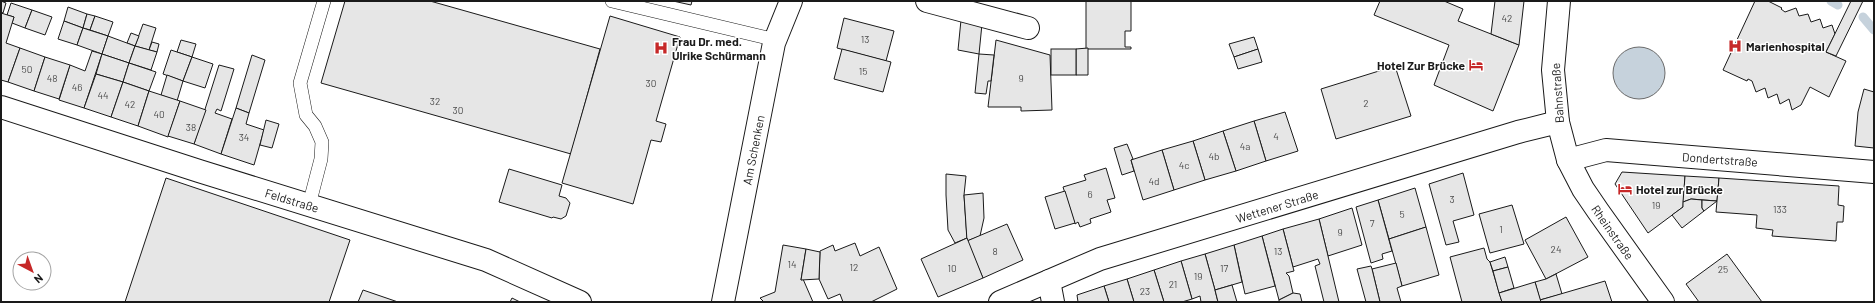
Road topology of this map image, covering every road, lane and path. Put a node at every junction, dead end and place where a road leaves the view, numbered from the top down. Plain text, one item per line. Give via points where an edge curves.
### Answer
1 (324, 1) edge
2 (612, 1) edge
3 (791, 1) edge
4 (927, 1) edge
5 (1559, 1) edge
6 (1028, 28) dead end
7 (776, 40) junction
8 (1, 107) edge
9 (1558, 122) junction
10 (1568, 160) junction
11 (1874, 172) edge
12 (309, 206) junction
13 (1049, 281) junction
14 (580, 302) edge
15 (723, 302) edge
16 (1000, 302) edge
17 (1054, 302) edge
18 (1663, 302) edge

1 - 12 lane via 300,83 306,115 315,126 322,142 321,159
2 - 7 lane
3 - 7 street, Am Schenken
4 - 6 street
5 - 9 street, Bahnstraße via 1553,70
7 - 15 street, Am Schenken
8 - 12 street, Feldstraße
9 - 10 street, Bahnstraße
9 - 13 street, Wettener Straße via 1100,259
10 - 11 street, Dondertstraße via 1606,150
10 - 18 street, Rheinstraße via 1583,189
12 - 14 street, Feldstraße via 486,260
13 - 16 street, Wettener Straße
13 - 17 street

